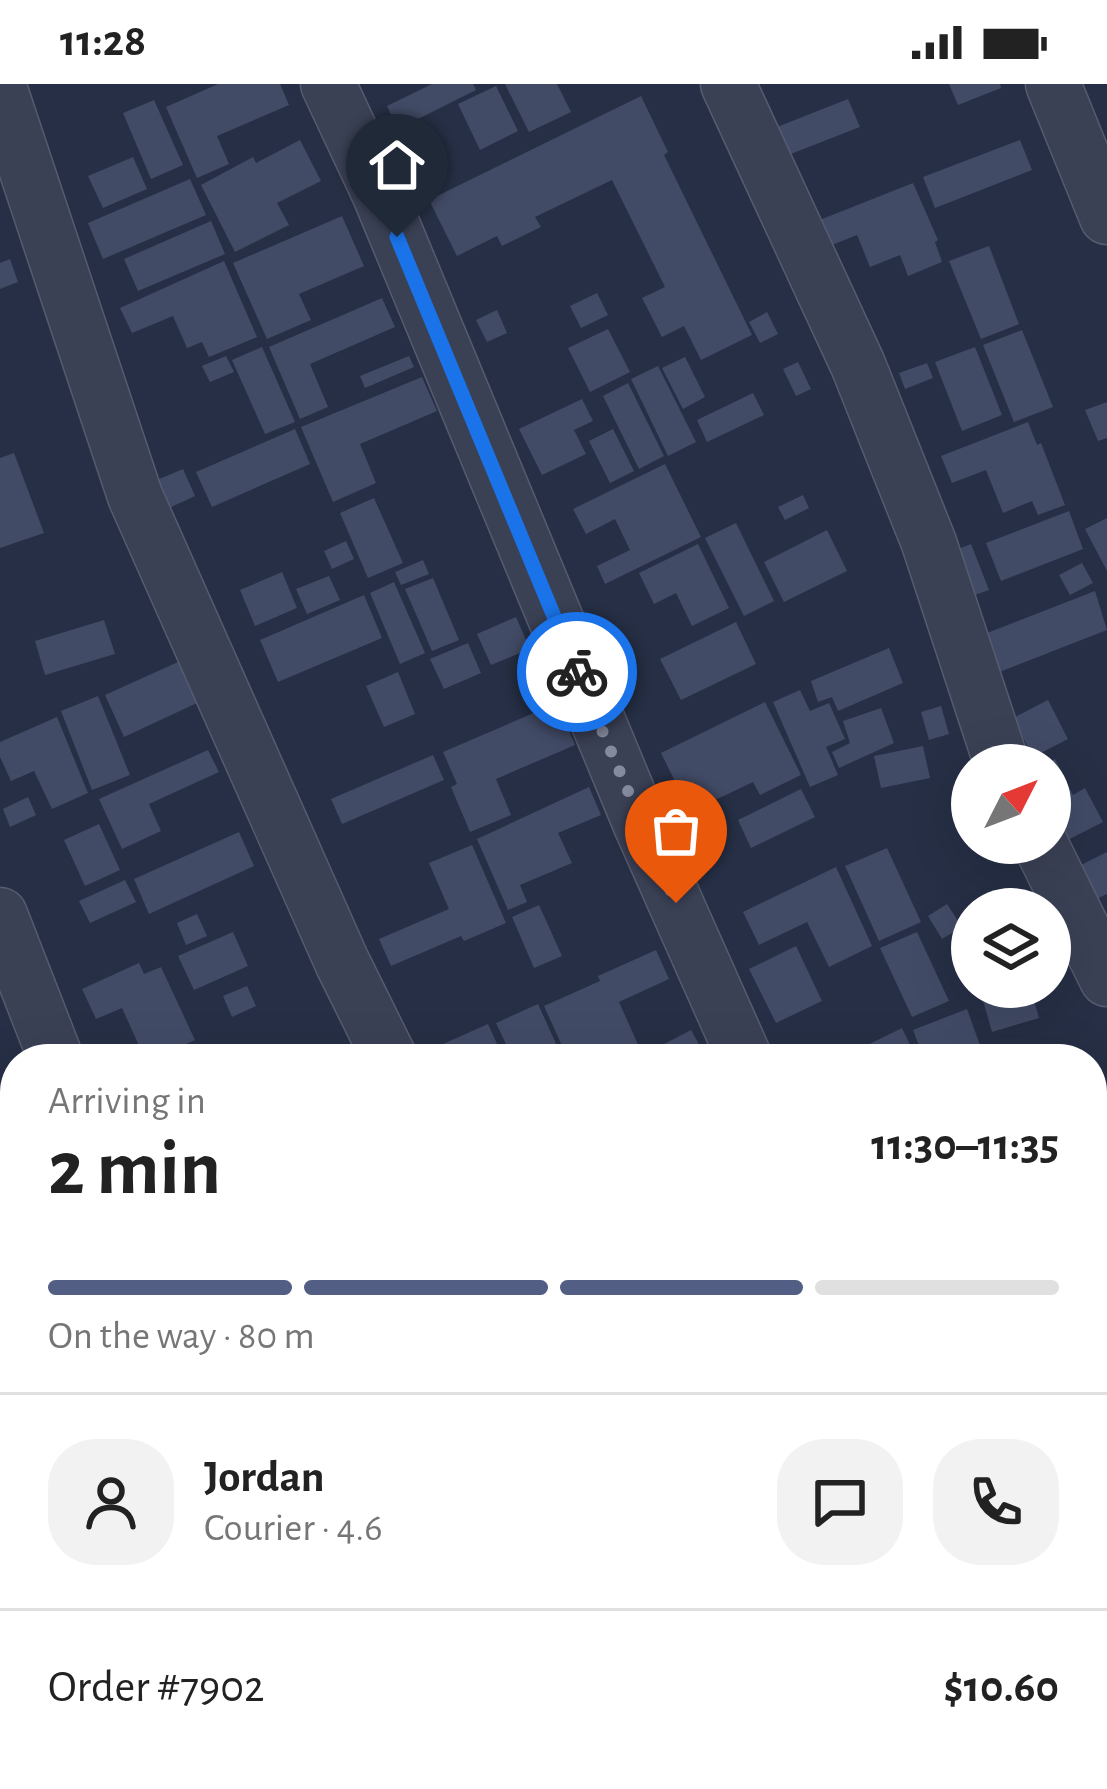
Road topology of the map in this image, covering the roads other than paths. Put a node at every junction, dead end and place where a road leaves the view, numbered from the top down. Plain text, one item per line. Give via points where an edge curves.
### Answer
1 (328, 84) edge
2 (728, 84) edge
3 (1053, 84) edge
4 (0, 90) edge
5 (1107, 217) edge
6 (995, 744) edge
7 (1050, 864) edge
8 (0, 915) edge
9 (1107, 979) edge
10 (50, 1044) edge
11 (383, 1044) edge
12 (738, 1044) edge

1 - 12 street
2 - 6 street via 859,365
3 - 5 street
4 - 11 street via 135,496
7 - 9 street
8 - 10 street

